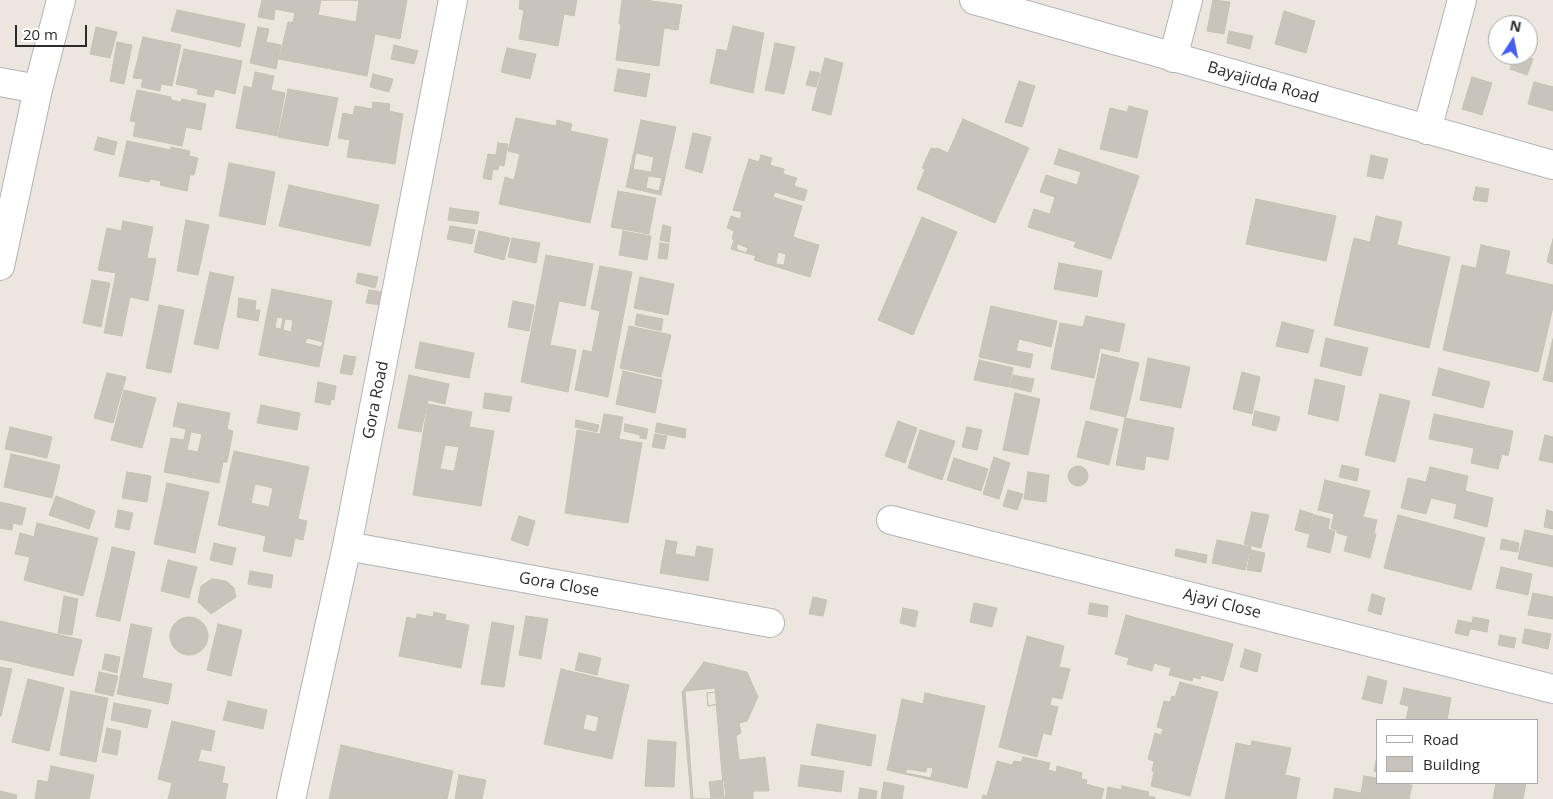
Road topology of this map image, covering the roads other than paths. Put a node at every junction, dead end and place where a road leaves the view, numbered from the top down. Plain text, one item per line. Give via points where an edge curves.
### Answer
1 (61, 0) edge
2 (453, 0) edge
3 (974, 0) edge
4 (1188, 0) edge
5 (1462, 0) edge
6 (1173, 58) junction
7 (0, 82) edge
8 (38, 89) junction
9 (1427, 130) junction
10 (1553, 165) edge
11 (0, 266) edge
12 (891, 520) dead end
13 (348, 546) junction
14 (770, 623) dead end
15 (1553, 688) edge
16 (292, 799) edge

1 - 8 street
2 - 13 street, Gora Road
3 - 6 street, Bayajidda Road
4 - 6 street
5 - 9 street
6 - 9 street, Bayajidda Road
7 - 8 street
8 - 11 street
9 - 10 street, Bayajidda Road
12 - 15 street, Ajayi Close
13 - 14 street, Gora Close
13 - 16 street, Gora Road

